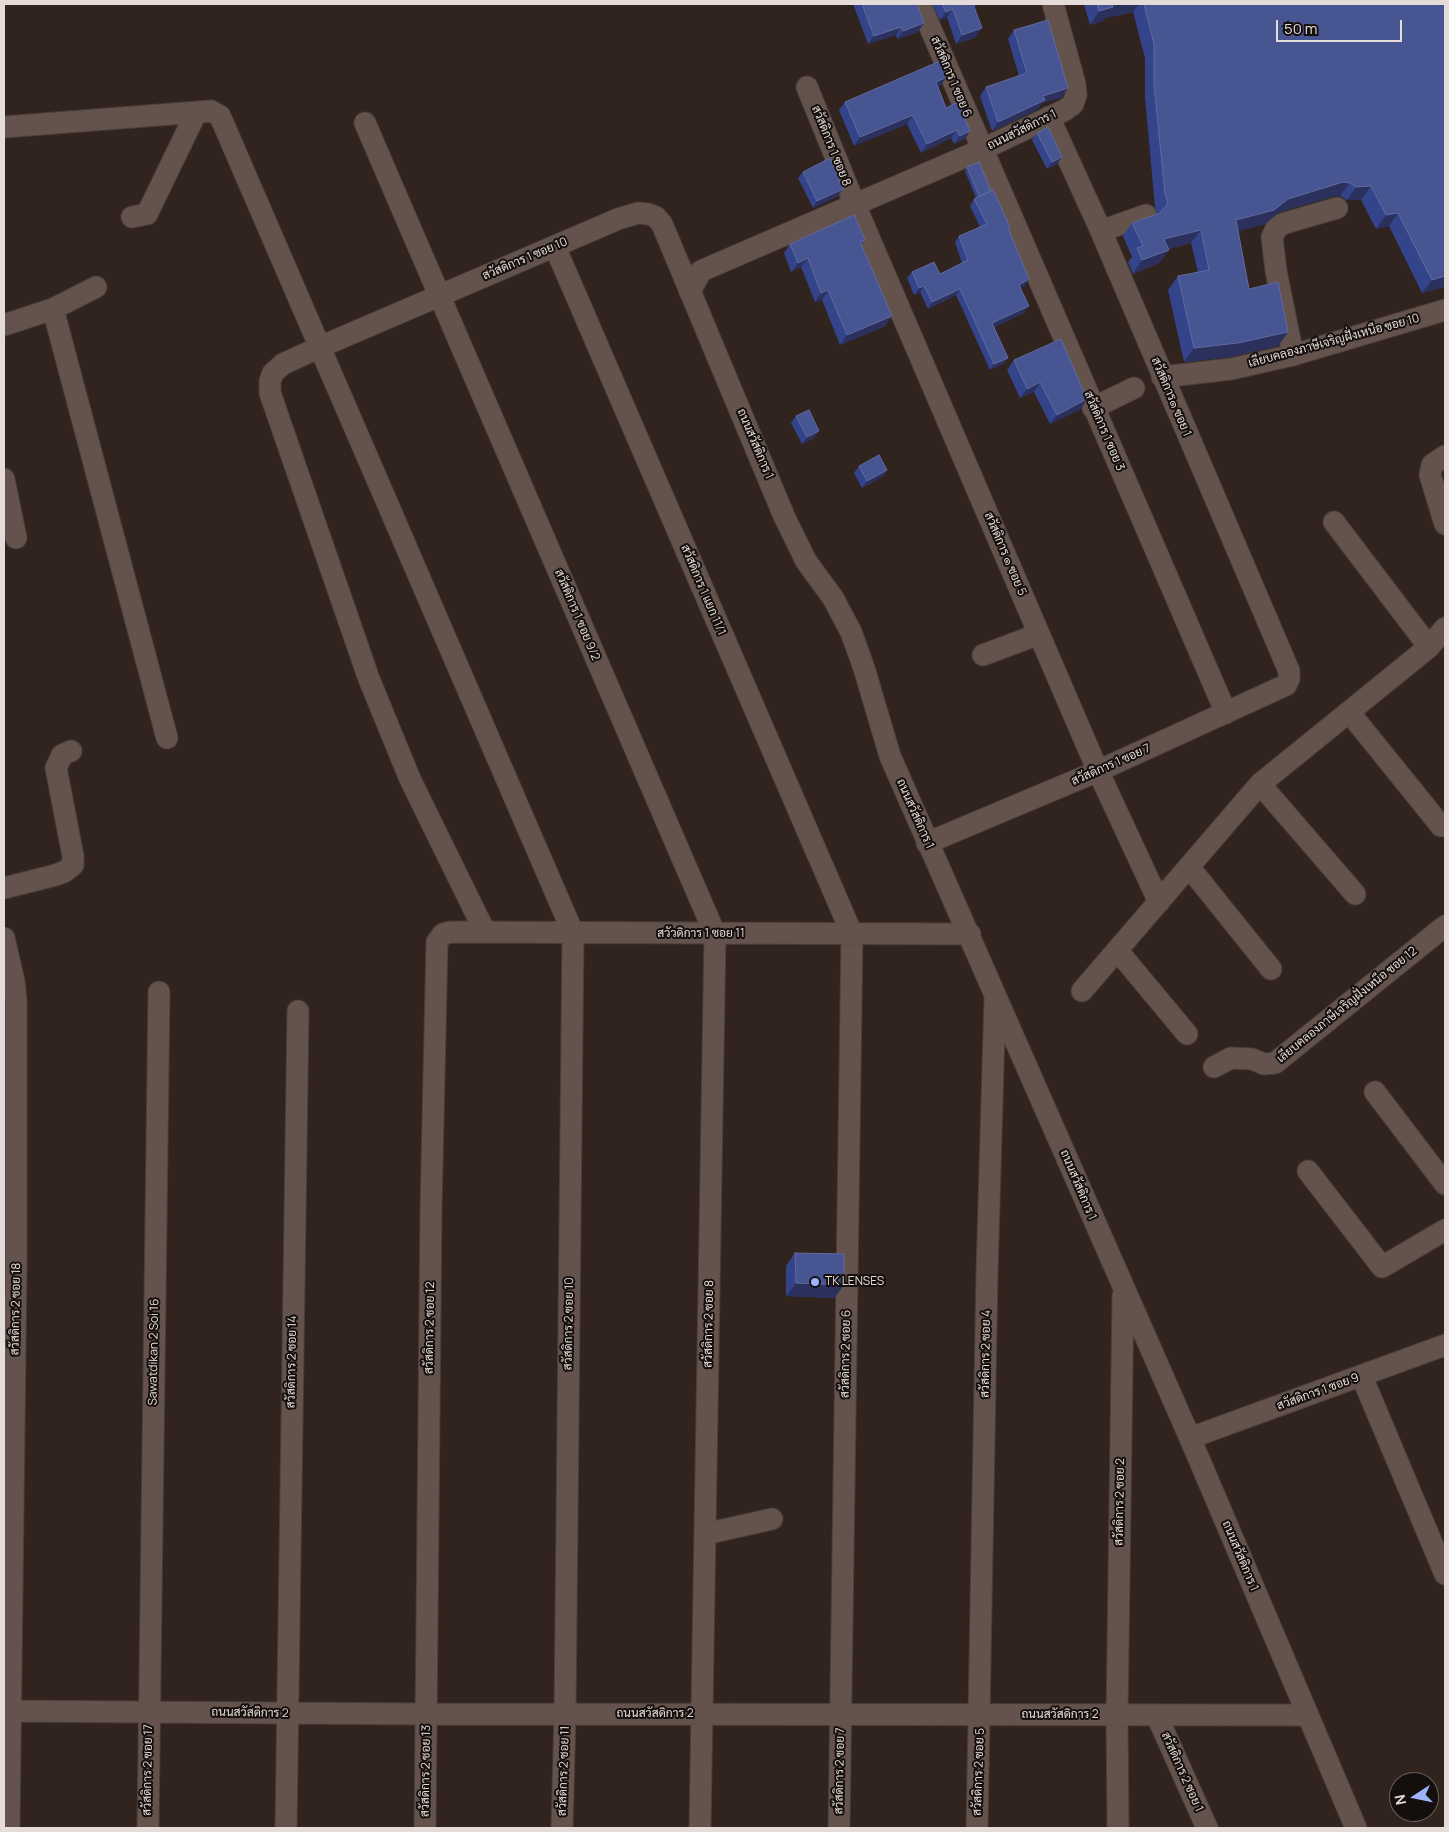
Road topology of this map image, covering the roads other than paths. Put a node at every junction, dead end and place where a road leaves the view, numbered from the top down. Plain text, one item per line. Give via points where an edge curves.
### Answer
1 (920, 4) edge
2 (1052, 4) edge
3 (807, 87) dead end
4 (196, 113) junction
5 (1050, 117) junction
6 (365, 123) dead end
7 (4, 128) edge
8 (982, 150) junction
9 (855, 204) junction
10 (1337, 208) dead end
11 (1146, 214) dead end
12 (132, 217) dead end
13 (1101, 231) junction
14 (555, 247) junction
15 (96, 287) dead end
16 (690, 292) junction
17 (438, 297) junction
18 (53, 309) junction
19 (1445, 310) edge
20 (4, 325) edge
21 (320, 347) junction
22 (1293, 354) junction
23 (1162, 377) junction
24 (1134, 388) dead end
25 (1093, 408) junction
26 (1445, 456) edge
27 (4, 479) edge
28 (1334, 522) dead end
29 (1445, 524) edge
30 (16, 538) dead end
31 (1039, 634) junction
32 (1440, 639) edge
33 (982, 655) dead end
34 (1289, 680) joint
35 (1349, 712) junction
36 (1226, 713) junction
37 (167, 738) dead end
38 (71, 752) dead end
39 (1098, 771) junction
40 (1260, 784) junction
41 (1441, 826) dead end
42 (927, 843) junction
43 (1189, 866) junction
44 (4, 888) edge
45 (1355, 894) dead end
46 (1159, 902) junction
47 (1445, 926) edge
48 (485, 932) junction
49 (573, 933) junction
50 (715, 934) junction
51 (852, 934) junction
52 (970, 934) junction
53 (4, 938) edge
54 (437, 942) joint
55 (1117, 950) junction
56 (1272, 968) dead end
57 (1082, 991) dead end
58 (159, 992) dead end
59 (996, 993) junction
60 (298, 1011) dead end
61 (1187, 1034) dead end
62 (1214, 1067) dead end
63 (1375, 1092) dead end
64 (1308, 1171) dead end
65 (1445, 1184) edge
66 (1445, 1230) edge
67 (1124, 1289) junction
68 (1445, 1345) edge
69 (1362, 1377) junction
70 (1190, 1438) junction
71 (772, 1519) dead end
72 (705, 1534) junction
73 (1445, 1574) edge
74 (7, 1711) edge
75 (149, 1712) junction
76 (287, 1713) junction
77 (426, 1714) junction
78 (565, 1714) junction
79 (703, 1714) junction
80 (841, 1714) junction
81 (981, 1715) junction
82 (1307, 1715) junction
83 (1117, 1716) junction
84 (1157, 1716) junction
85 (9, 1828) edge
86 (148, 1828) edge
87 (286, 1828) edge
88 (425, 1828) edge
89 (562, 1828) edge
90 (700, 1828) edge
91 (839, 1828) edge
92 (977, 1828) edge
93 (1118, 1828) edge
94 (1207, 1828) edge
95 (1356, 1828) edge

1 - 8 street, สวัสดิการ 1 ซอย 6
2 - 5 street, ถนนสวัสดิการ 1 via 1076,95 1073,104
3 - 9 street, สวัสดิการ 1 ซอย 8
4 - 7 street
4 - 12 street via 147,214
4 - 21 street via 211,111 225,124
5 - 8 street, ถนนสวัสดิการ 1
5 - 13 street, สวัสดิการ๑ ซอย 1
6 - 17 street, สวัสดิการ 1 ซอย 9/2
8 - 9 street, ถนนสวัสดิการ 1
8 - 25 street, สวัสดิการ 1 ซอย 3
9 - 16 street, ถนนสวัสดิการ 1 via 701,271
9 - 31 street, สวัสดิการ ๑ ซอย 5
10 - 22 street via 1282,224 1272,237
11 - 13 street
13 - 23 street, สวัสดิการ๑ ซอย 1
14 - 16 street, สวัสดิการ 1 ซอย 10 via 618,219 638,213 648,214 662,224
14 - 17 street, สวัสดิการ 1 ซอย 10
14 - 51 street, สวัสดิการ 1 แยก 11/1
15 - 18 street
16 - 42 street, ถนนสวัสดิการ 1 via 784,516 806,561 833,598 851,632 890,756
17 - 21 street, สวัสดิการ 1 ซอย 10
17 - 50 street, สวัสดิการ 1 ซอย 9/2
18 - 20 street
18 - 37 street
19 - 22 street, เลียบคลองภาษีเจริญฝั่งเหนือ ซอย 10
21 - 48 street, สวัสดิการ 1 ซอย 10 via 283,364 270,381 270,393 377,698 410,779
21 - 49 street
22 - 23 street, เลียบคลองภาษีเจริญฝั่งเหนือ ซอย 10 via 1230,369
23 - 34 street, สวัสดิการ๑ ซอย 1 via 1289,671
24 - 25 street
25 - 36 street, สวัสดิการ 1 ซอย 3
26 - 29 street via 1432,465 1430,475
27 - 30 street
28 - 32 street
31 - 33 street
31 - 39 street, สวัสดิการ ๑ ซอย 5
32 - 35 street
34 - 36 street, สวัสดิการ 1 ซอย 7 via 1286,685
35 - 40 street
35 - 41 street
36 - 39 street, สวัสดิการ 1 ซอย 7
38 - 44 street via 62,755 56,768 73,865 52,876
39 - 42 street, สวัสดิการ 1 ซอย 7
39 - 46 street, สวัสดิการ ๑ ซอย 5
40 - 43 street
40 - 45 street
42 - 52 street, ถนนสวัสดิการ 1
43 - 46 street
43 - 56 street
46 - 55 street
47 - 62 street, เลียบคลองภาษีเจริญฝั่งเหนือ ซอย 12 via 1275,1063 1231,1058
48 - 49 street, สวัวดิการ 1 ซอย 11
48 - 54 street, สวัวดิการ 1 ซอย 11 via 451,932 443,934
49 - 50 street, สวัวดิการ 1 ซอย 11
49 - 78 street, สวัสดิการ 2 ซอย 10
50 - 51 street, สวัวดิการ 1 ซอย 11
50 - 72 street, สวัสดิการ 2 ซอย 8
51 - 52 street, สวัวดิการ 1 ซอย 11
51 - 80 street, สวัสดิการ 2 ซอย 6
52 - 59 street, ถนนสวัสดิการ 1
53 - 74 street, สวัสดิการ 2 ซอย 18 via 16,1001 16,1268
54 - 77 street, สวัสดิการ 2 ซอย 12
55 - 57 street
55 - 61 street
58 - 75 street, Sawatdikan 2 Soi 16
59 - 67 street, ถนนสวัสดิการ 1
59 - 81 street, สวัสดิการ 2 ซอย 4 via 987,1272
60 - 76 street, สวัสดิการ 2 ซอย 14
63 - 65 street
64 - 66 street via 1382,1267
67 - 70 street, ถนนสวัสดิการ 1
67 - 83 street, สวัสดิการ 2 ซอย 2
68 - 69 street, สวัสดิการ 1 ซอย 9
69 - 70 street, สวัสดิการ 1 ซอย 9
69 - 73 street
70 - 82 street, ถนนสวัสดิการ 1
71 - 72 street
72 - 79 street, สวัสดิการ 2 ซอย 8
74 - 75 street, ถนนสวัสดิการ 2
74 - 85 street, สวัสดิการ 2 ซอย 18
75 - 76 street, ถนนสวัสดิการ 2
75 - 86 street, สวัสดิการ 2 ซอย 17
76 - 77 street, ถนนสวัสดิการ 2
76 - 87 street, สวัสดิการ 2 ซอย 14
77 - 78 street, ถนนสวัสดิการ 2
77 - 88 street, สวัสดิการ 2 ซอย 13
78 - 79 street, ถนนสวัสดิการ 2
78 - 89 street, สวัสดิการ 2 ซอย 11
79 - 80 street, ถนนสวัสดิการ 2
79 - 90 street, สวัสดิการ 2 ซอย 8
80 - 81 street, ถนนสวัสดิการ 2
80 - 91 street, สวัสดิการ 2 ซอย 7
81 - 83 street, ถนนสวัสดิการ 2
81 - 92 street, สวัสดิการ 2 ซอย 5
82 - 84 street, ถนนสวัสดิการ 2
82 - 95 street, ถนนสวัสดิการ 1
83 - 84 street, ถนนสวัสดิการ 2
83 - 93 street, สวัสดิการ 2 ซอย 2
84 - 94 street, สวัสดิการ 2 ซอย 1

